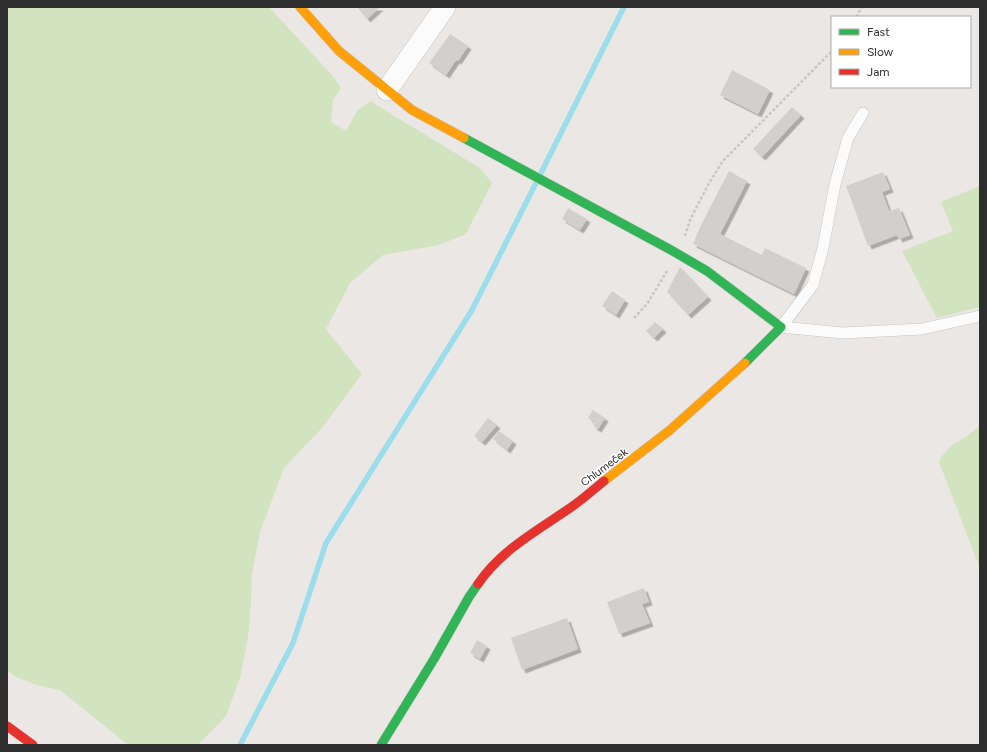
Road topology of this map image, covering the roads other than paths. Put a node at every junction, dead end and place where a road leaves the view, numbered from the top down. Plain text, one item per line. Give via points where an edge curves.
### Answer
1 (445, 7) edge
2 (306, 9) edge
3 (388, 90) junction
4 (863, 113) dead end
5 (980, 316) edge
6 (780, 327) junction
7 (7, 726) edge
8 (33, 745) edge
9 (381, 745) edge

1 - 3 street
2 - 3 main road via 339,50
3 - 6 main road via 412,110 674,252 719,280
4 - 6 lane via 848,138 813,285
5 - 6 lane via 922,329 844,332
6 - 9 main road, Chlumeček via 670,430 571,507 522,540 499,560 469,597
7 - 8 main road

